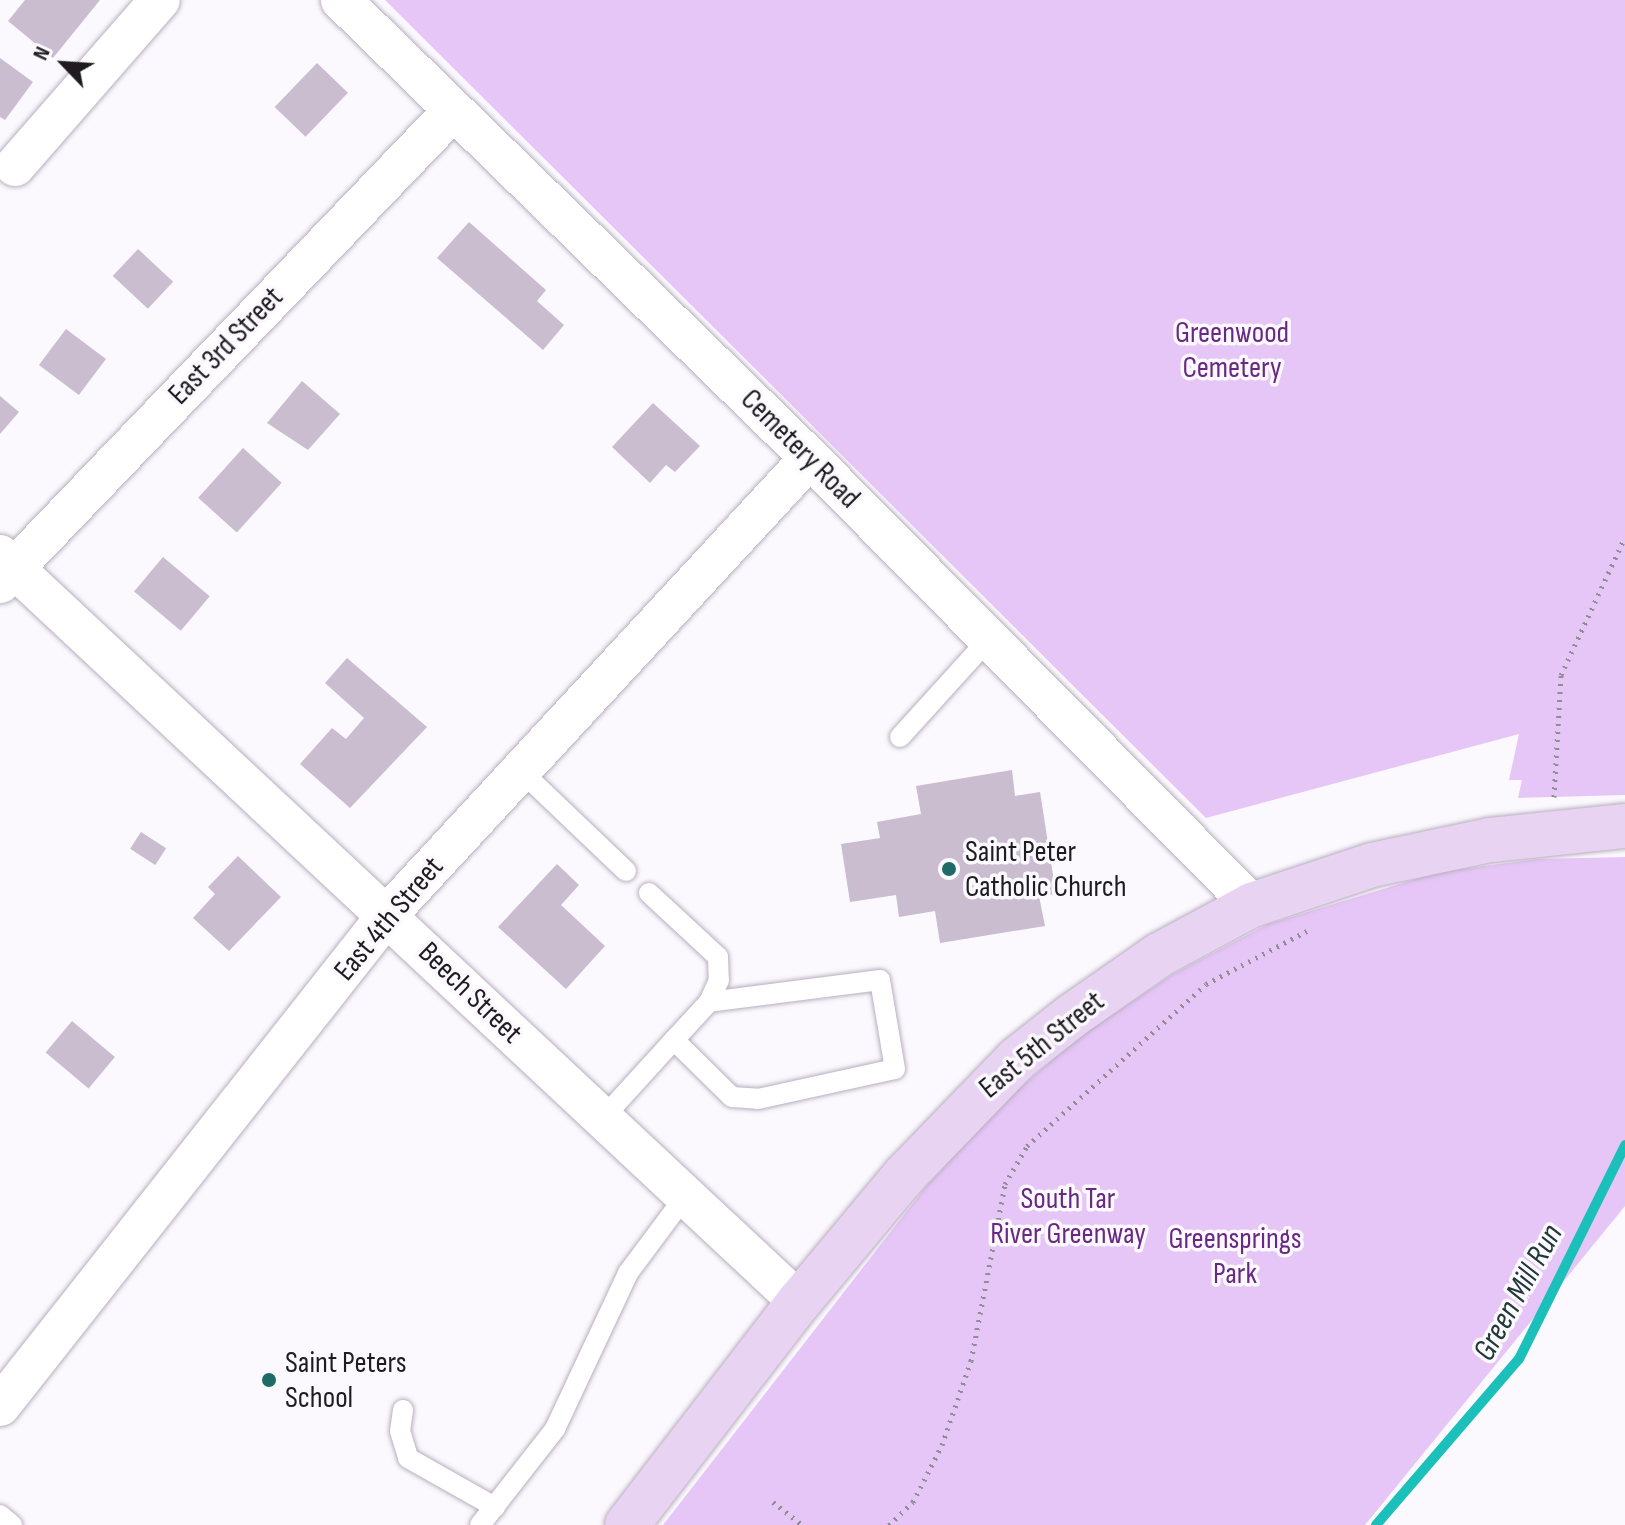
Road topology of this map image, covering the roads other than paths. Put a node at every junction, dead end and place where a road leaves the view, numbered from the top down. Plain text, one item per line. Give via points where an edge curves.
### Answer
1 (160, 0) edge
2 (341, 0) edge
3 (453, 111) junction
4 (15, 166) dead end
5 (810, 458) junction
6 (4, 568) edge
7 (989, 639) junction
8 (900, 737) dead end
9 (521, 771) junction
10 (1625, 826) edge
11 (626, 871) dead end
12 (649, 893) dead end
13 (1252, 905) junction
14 (388, 914) junction
15 (709, 1002) junction
16 (674, 1040) junction
17 (602, 1119) junction
18 (684, 1198) junction
19 (799, 1302) junction
20 (0, 1406) edge
21 (403, 1410) dead end
22 (495, 1507) junction
23 (0, 1515) edge
24 (12, 1525) edge
25 (480, 1525) edge
26 (627, 1525) edge

1 - 4 street
2 - 3 street, Cemetery Road
3 - 5 street, Cemetery Road
3 - 6 street, East 3rd Street
5 - 7 street, Cemetery Road
5 - 9 street, East 4th Street
6 - 14 street, Beech Street
7 - 8 lane
7 - 13 street, Cemetery Road
9 - 11 lane
9 - 14 street, East 4th Street
10 - 13 main road, East 5th Street via 1491,840 1387,862
12 - 15 lane via 718,957 719,980
13 - 19 main road, East 5th Street via 1159,955 1017,1059 923,1155
14 - 17 street, Beech Street
14 - 20 street, East 4th Street
15 - 16 lane
15 - 16 lane via 880,980 895,1069 758,1099 732,1097
16 - 17 lane
17 - 18 street, Beech Street
18 - 19 street, Beech Street
18 - 22 lane via 628,1273 555,1429
19 - 26 main road, East 5th Street
21 - 22 lane via 400,1431 408,1458
22 - 25 lane
23 - 24 lane

